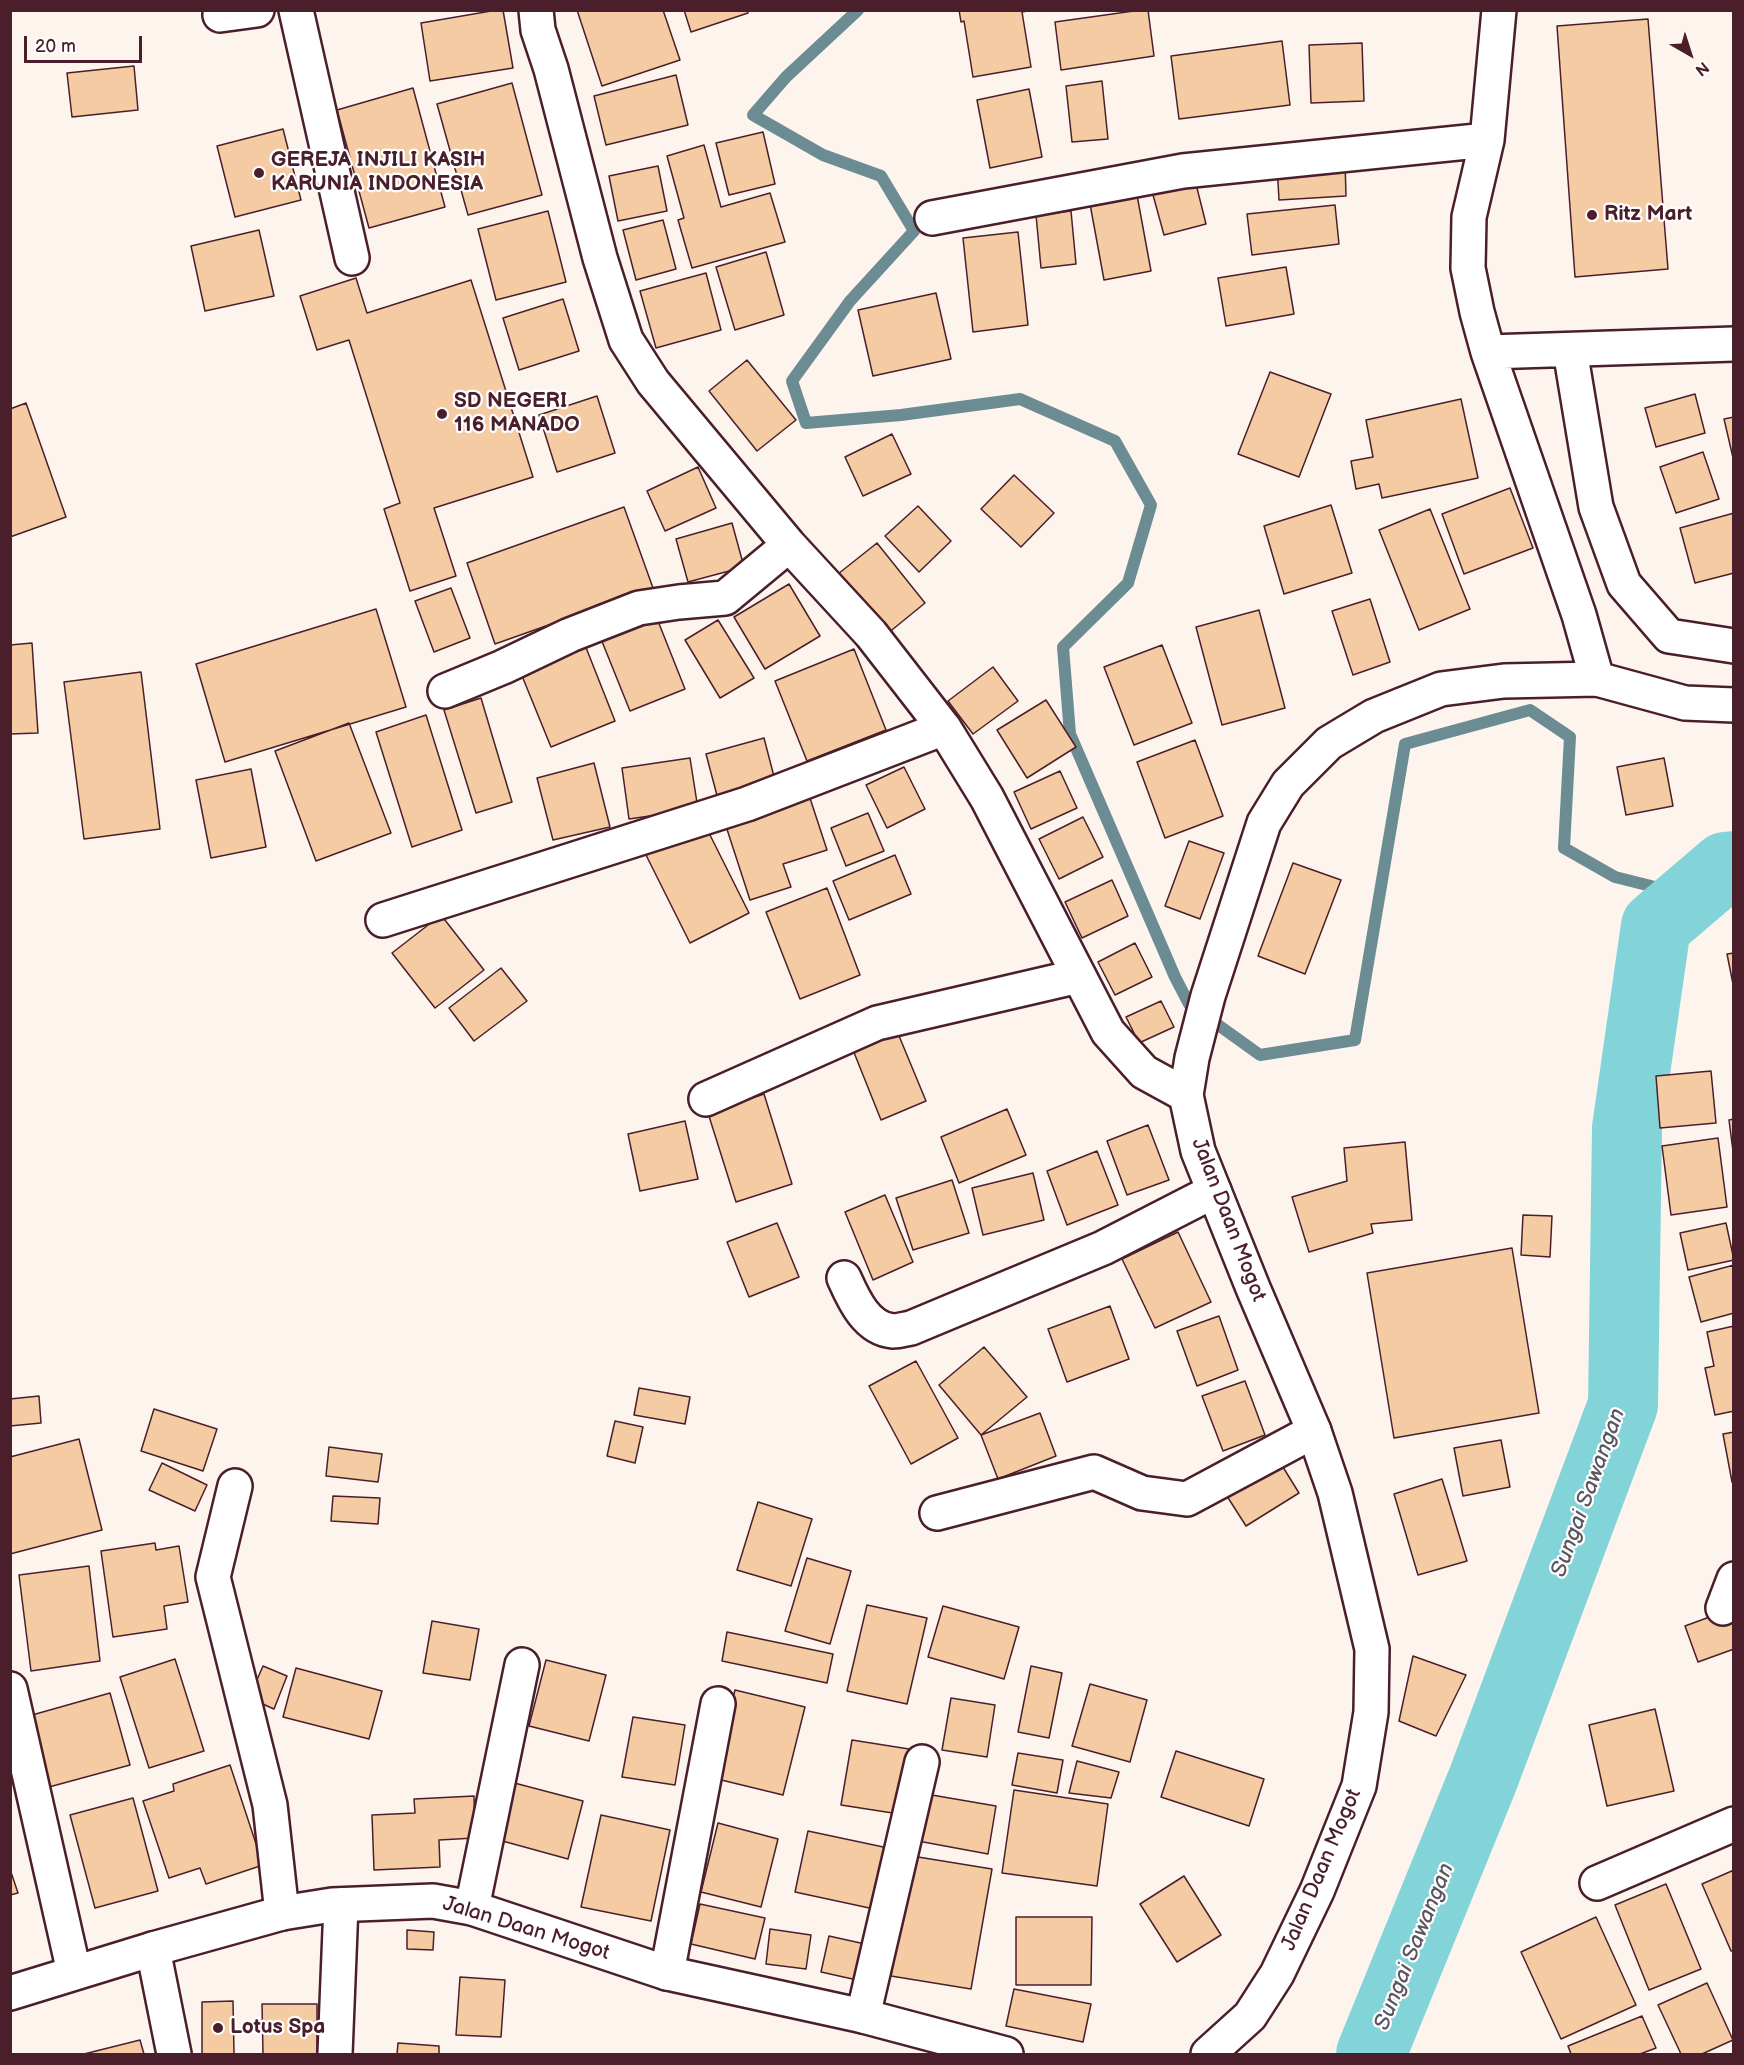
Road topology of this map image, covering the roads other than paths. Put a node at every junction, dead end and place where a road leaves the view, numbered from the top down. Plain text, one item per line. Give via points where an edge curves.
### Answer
1 (257, 10) edge
2 (296, 10) edge
3 (536, 10) edge
4 (1499, 10) edge
5 (220, 15) dead end
6 (1487, 140) junction
7 (932, 218) dead end
8 (352, 258) dead end
9 (1734, 344) edge
10 (1570, 350) junction
11 (1488, 352) junction
12 (789, 545) junction
13 (1734, 646) edge
14 (1598, 679) junction
15 (445, 691) dead end
16 (1734, 705) edge
17 (944, 728) junction
18 (384, 920) dead end
19 (1079, 976) junction
20 (1186, 1095) junction
21 (706, 1099) dead end
22 (1214, 1191) junction
23 (844, 1278) dead end
24 (1314, 1431) junction
25 (235, 1486) dead end
26 (937, 1513) dead end
27 (522, 1665) dead end
28 (10, 1689) edge
29 (718, 1704) dead end
30 (922, 1762) dead end
31 (1734, 1824) edge
32 (1597, 1883) dead end
33 (341, 1905) junction
34 (472, 1908) junction
35 (282, 1913) junction
36 (153, 1949) junction
37 (74, 1972) junction
38 (667, 1973) junction
39 (10, 1993) edge
40 (863, 2016) junction
41 (174, 2055) edge
42 (335, 2055) edge
43 (1006, 2055) edge
44 (1208, 2055) edge

1 - 5 street
2 - 8 street
3 - 12 street via 538,30 552,69 600,258 626,340 653,382
4 - 6 street
6 - 7 street via 1183,171
6 - 11 street via 1469,217 1468,268
9 - 10 street
10 - 11 street
10 - 13 street via 1596,507 1624,584 1669,636
11 - 14 street
12 - 15 street via 725,598 639,608
12 - 17 street via 871,634
14 - 16 street, Jalan Daan Mogot via 1685,703
14 - 20 street, Jalan Daan Mogot via 1504,681 1442,688 1374,716 1329,743 1288,784 1263,822 1208,996
17 - 18 street via 747,804
17 - 19 street via 987,798
19 - 20 street via 1108,1032 1144,1072
19 - 21 street via 877,1023
20 - 22 street, Jalan Daan Mogot via 1198,1151
22 - 23 street via 1103,1248 911,1328 891,1331 880,1327 855,1304
22 - 24 street, Jalan Daan Mogot
24 - 26 street via 1187,1499 1142,1493 1094,1472
24 - 44 street, Jalan Daan Mogot via 1335,1493 1372,1649 1371,1712 1359,1786 1317,1891 1277,1974 1250,2016
25 - 35 street via 213,1577 270,1804
27 - 34 street
28 - 37 street
29 - 38 street
30 - 40 street
31 - 32 street
33 - 34 street, Jalan Daan Mogot via 433,1901
33 - 35 street, Jalan Daan Mogot
33 - 42 street
34 - 38 street, Jalan Daan Mogot
35 - 36 street, Jalan Daan Mogot
36 - 37 street, Jalan Daan Mogot
36 - 41 street
37 - 39 street, Jalan Daan Mogot
38 - 40 street, Jalan Daan Mogot
40 - 43 street, Jalan Daan Mogot

